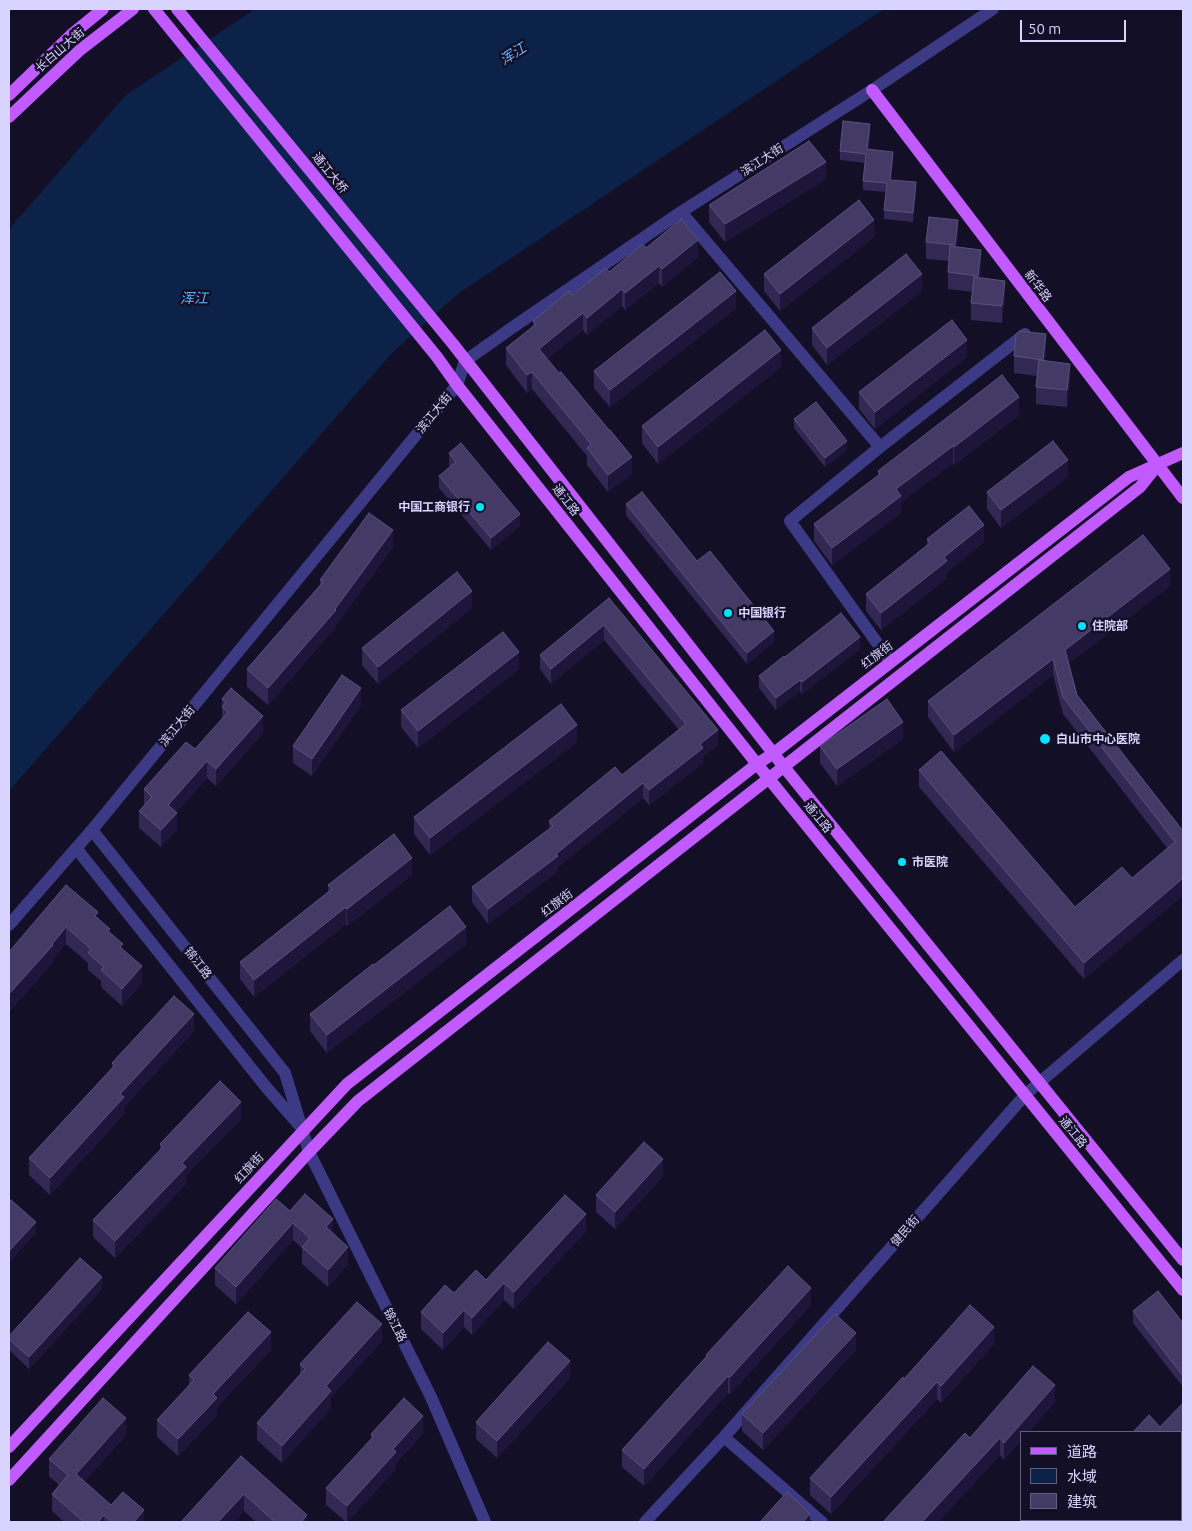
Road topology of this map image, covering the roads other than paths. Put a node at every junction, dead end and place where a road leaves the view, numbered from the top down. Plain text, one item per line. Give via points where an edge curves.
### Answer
1 (103, 9) edge
2 (134, 9) edge
3 (154, 9) edge
4 (993, 9) edge
5 (181, 13) edge
6 (872, 90) junction
7 (9, 95) edge
8 (9, 117) edge
9 (681, 212) junction
10 (1025, 334) edge
11 (453, 344) joint
12 (465, 361) junction
13 (457, 385) junction
14 (880, 447) junction
15 (1183, 453) edge
16 (1158, 465) junction
17 (1183, 498) edge
18 (890, 661) junction
19 (774, 753) junction
20 (757, 764) junction
21 (784, 767) junction
22 (769, 778) junction
23 (92, 830) junction
24 (76, 848) junction
25 (9, 926) edge
26 (1183, 960) edge
27 (1039, 1082) junction
28 (1026, 1094) junction
29 (303, 1130) junction
30 (309, 1152) junction
31 (1183, 1260) edge
32 (1183, 1290) edge
33 (724, 1437) junction
34 (9, 1447) edge
35 (9, 1480) edge
36 (485, 1522) edge
37 (645, 1522) edge
38 (822, 1522) edge

1 - 7 main road, 长白山大街
2 - 8 main road, 长白山大街 via 80,50
3 - 13 main road, 通江路
4 - 6 street, 滨江大街
5 - 11 main road, 通江大桥
6 - 9 street, 滨江大街
6 - 16 main road, 新华路
9 - 12 street, 滨江大街
9 - 14 street
10 - 14 street
11 - 12 main road, 通江路
12 - 13 street, 滨江大街
12 - 19 main road, 通江路
13 - 20 main road, 通江路
13 - 23 street, 滨江大街
14 - 18 street via 790,521
15 - 16 main road, 红旗街
16 - 17 main road, 新华路
16 - 18 main road, 红旗街 via 1129,477
16 - 21 main road via 1140,487
18 - 19 main road, 红旗街
19 - 20 main road, 红旗街
19 - 21 main road, 通江路
20 - 22 main road, 通江路
20 - 29 main road, 红旗街 via 347,1084
21 - 22 main road
21 - 27 main road, 通江路
22 - 28 main road, 通江路
22 - 30 main road via 358,1101
23 - 24 street, 滨江大街
23 - 29 street, 锦江路 via 285,1073
24 - 25 street, 滨江大街
24 - 29 street, 锦江路
26 - 27 street, 健民街
27 - 28 street, 健民街
27 - 31 main road, 通江路
28 - 32 main road, 通江路
28 - 33 street, 健民街
29 - 30 street, 锦江路
29 - 34 main road, 红旗街
30 - 35 main road
30 - 36 street, 锦江路 via 431,1397
33 - 37 street, 健民街
33 - 38 street

